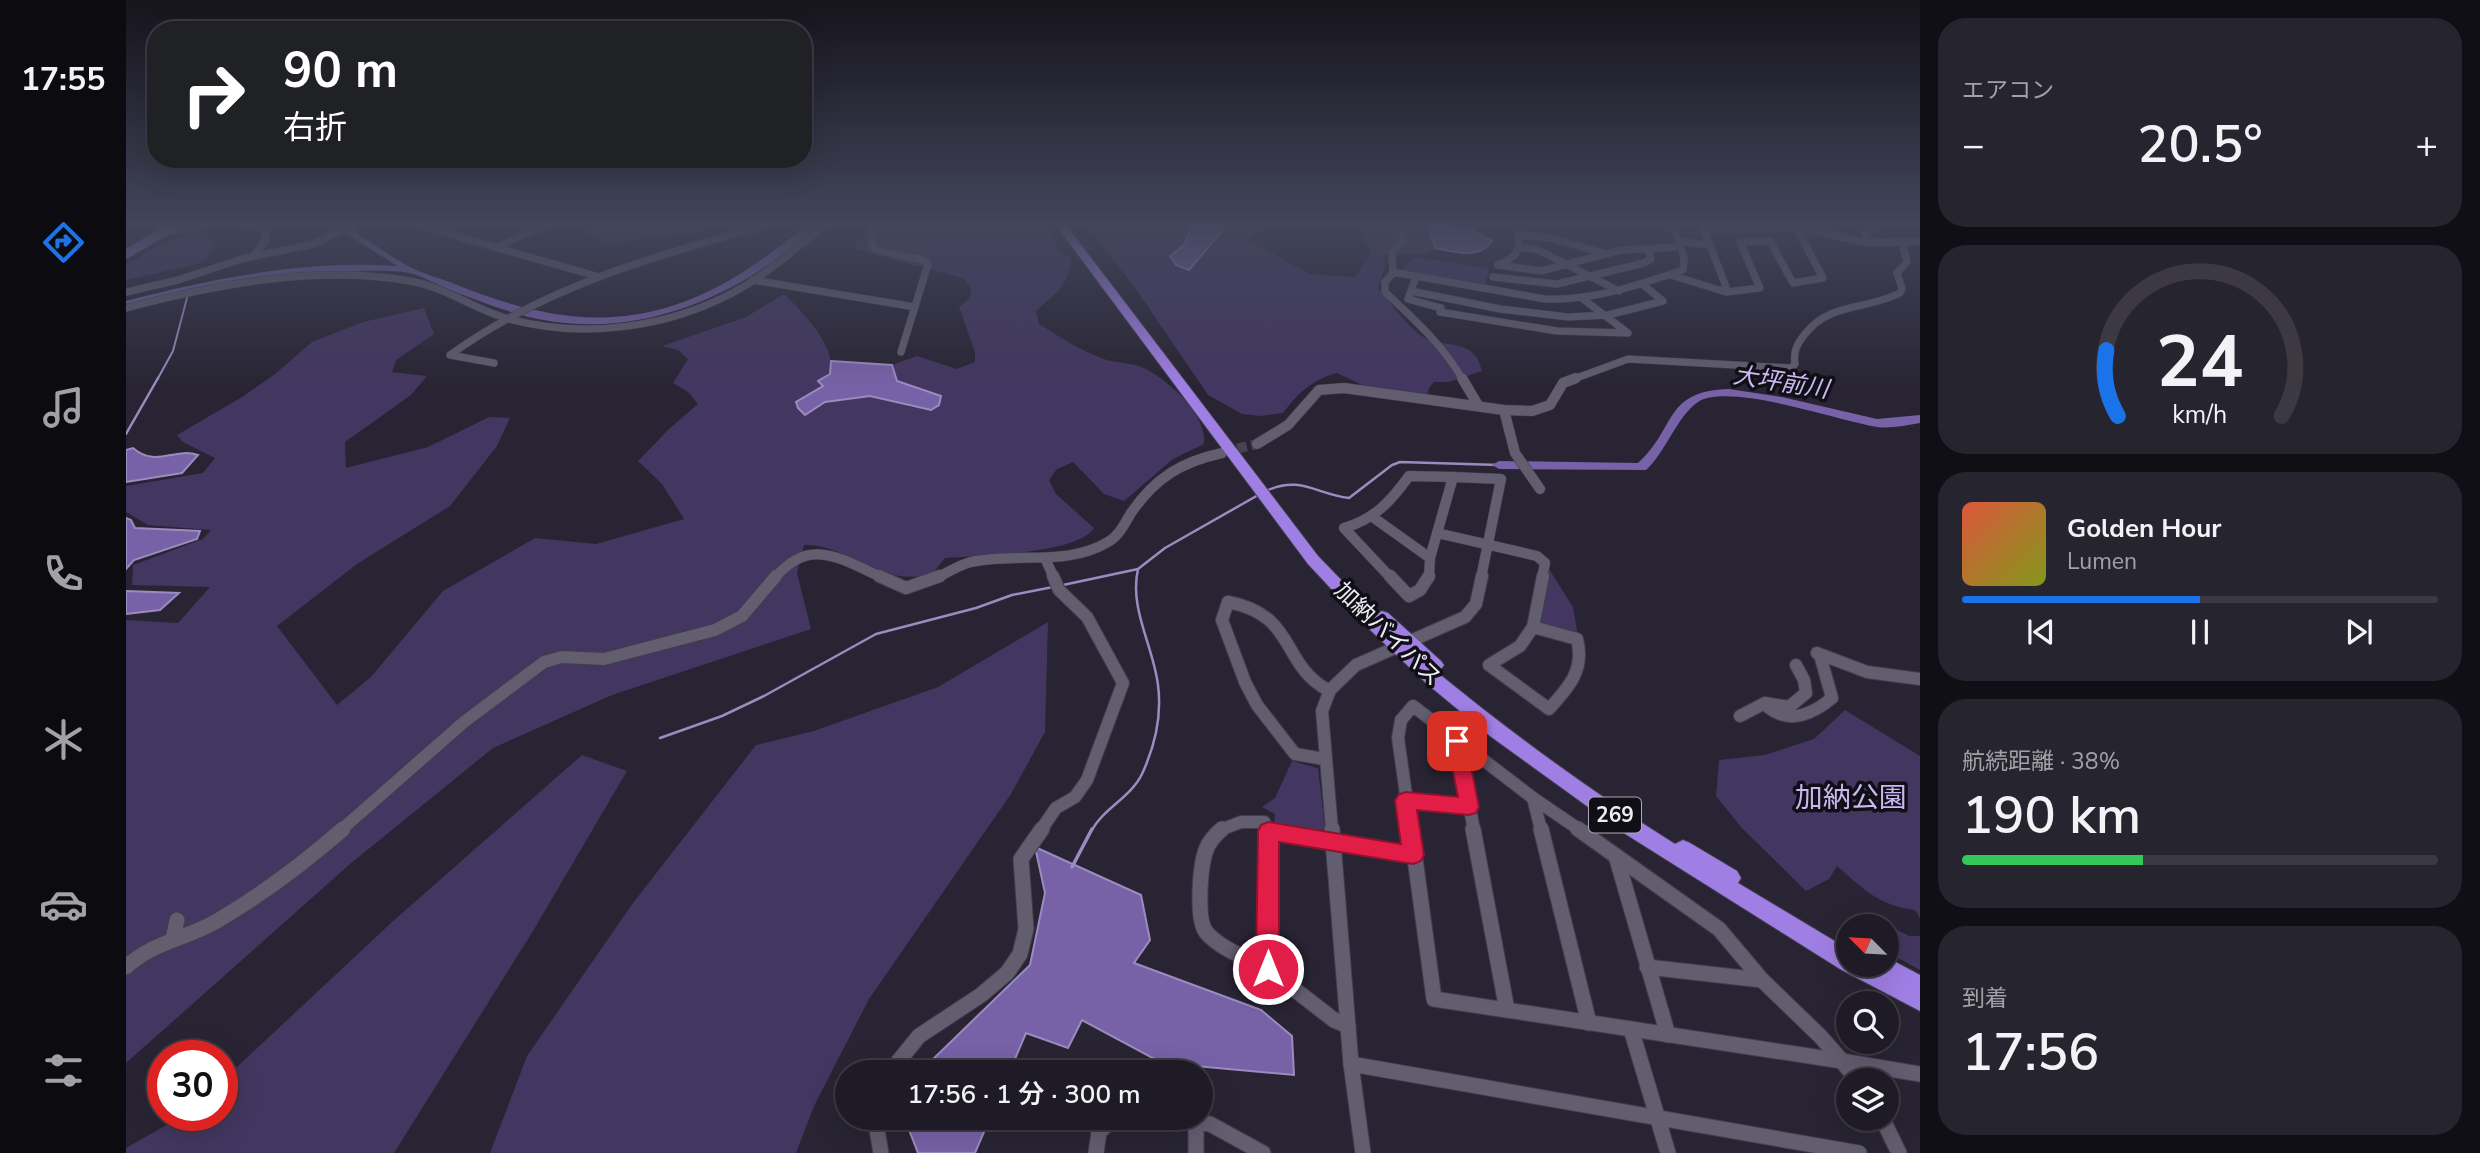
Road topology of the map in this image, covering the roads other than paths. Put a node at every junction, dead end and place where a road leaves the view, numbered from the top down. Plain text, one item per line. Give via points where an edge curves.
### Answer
1 (182, 279) edge
2 (292, 279) edge
3 (369, 279) edge
4 (590, 279) edge
5 (923, 279) edge
6 (1102, 279) edge
7 (1109, 279) edge
8 (1388, 279) edge
9 (1415, 279) edge
10 (1427, 279) edge
11 (1492, 279) edge
12 (1510, 279) edge
13 (1583, 279) edge
14 (1596, 279) edge
15 (1659, 279) edge
16 (1681, 279) edge
17 (1723, 279) edge
18 (1756, 279) edge
19 (1791, 279) edge
20 (1818, 279) edge
21 (1899, 279) edge
22 (753, 280) joint
23 (1642, 284) junction
24 (1489, 289) junction
25 (1411, 291) junction
26 (1619, 291) junction
27 (126, 292) edge
28 (1728, 292) junction
29 (1513, 294) junction
30 (1583, 299) junction
31 (915, 307) junction
32 (126, 308) edge
33 (1508, 308) junction
34 (1602, 315) junction
35 (511, 318) junction
36 (1504, 324) junction
37 (901, 352) dead end
38 (494, 363) dead end
39 (1478, 405) junction
40 (1504, 410) junction
41 (1258, 444) tunnel mouth
42 (1222, 453) tunnel mouth
43 (1453, 477) junction
44 (1540, 489) dead end
45 (1374, 518) junction
46 (1437, 533) junction
47 (1488, 546) junction
48 (1045, 558) junction
49 (1430, 558) junction
50 (1533, 627) junction
51 (1404, 645) junction
52 (1796, 665) dead end
53 (1920, 679) edge
54 (1328, 690) junction
55 (1771, 705) junction
56 (1741, 716) dead end
57 (1457, 741) junction
58 (1324, 759) junction
59 (1533, 798) junction
60 (1405, 801) junction
61 (1469, 807) junction
62 (1268, 831) junction
63 (1331, 841) junction
64 (1413, 855) junction
65 (1616, 856) junction
66 (177, 920) dead end
67 (173, 939) junction
68 (1836, 941) edge
69 (1836, 954) edge
70 (126, 967) edge
71 (1647, 967) junction
72 (1268, 969) junction
73 (1899, 976) edge
74 (1878, 977) edge
75 (1762, 980) junction
76 (1920, 987) edge
77 (1920, 1000) edge
78 (1507, 1010) junction
79 (1589, 1023) junction
80 (1348, 1027) junction
81 (1631, 1029) junction
82 (1668, 1035) junction
83 (900, 1060) edge
84 (1844, 1062) junction
85 (1351, 1064) junction
86 (1848, 1068) edge
87 (1920, 1074) edge
88 (1658, 1119) junction
89 (1213, 1126) edge
90 (877, 1130) edge
91 (1099, 1130) edge
92 (1196, 1130) edge
93 (1888, 1131) edge
94 (881, 1153) edge
95 (1096, 1153) edge
96 (1196, 1153) edge
97 (1264, 1153) edge
98 (1363, 1153) edge
99 (1668, 1153) edge
100 (1859, 1153) edge
101 (1899, 1153) edge

1 - 27 street
2 - 32 street via 208,289
3 - 35 street via 425,284
4 - 35 street
5 - 31 street
6 - 51 highway, 加納バイパス / 269 via 1313,559 1348,599
7 - 51 highway, 加納バイパス / 269 via 1282,509
8 - 39 street via 1385,292 1448,354
9 - 25 street
10 - 24 street
11 - 24 street
12 - 13 street via 1548,285
14 - 26 street
15 - 23 street
16 - 28 street
17 - 28 street
18 - 28 street via 1760,288
19 - 20 street via 1793,283
21 - 40 street via 1900,293 1819,318 1792,352 1795,364 1791,368 1628,359 1563,383 1545,408
22 - 31 street
22 - 35 street via 714,301 649,322 585,328
23 - 26 street
23 - 34 street via 1663,301
24 - 29 street
25 - 33 street
25 - 36 street via 1408,299 1440,312
26 - 30 street
29 - 30 street
29 - 33 street
30 - 34 street
31 - 37 street
33 - 34 street via 1561,316
33 - 36 street
34 - 36 street via 1628,333 1579,334
35 - 38 street via 450,355
39 - 40 street
39 - 41 street via 1325,388 1313,395 1288,425
40 - 44 street via 1519,466
42 - 48 street via 1195,458 1164,472 1112,540
43 - 45 street via 1409,476
43 - 46 street
43 - 47 street via 1501,479
45 - 49 street
45 - 49 street via 1344,528 1409,596 1429,578
46 - 47 street
46 - 49 street
47 - 50 street via 1537,556 1545,563
47 - 51 street via 1471,610 1453,624
48 - 67 street via 971,562 906,588 845,561 809,553 788,562 742,617 715,629 604,659 562,657 544,662 464,722 312,856 215,922
48 - 83 street via 1059,590 1087,617 1123,683 1087,780 1075,797 1056,808 1021,859 1026,929 1020,954 1007,973 919,1036
50 - 50 street via 1577,639 1582,654 1580,671 1549,709 1489,665 1520,646
51 - 54 street via 1356,665
51 - 68 highway, 加納バイパス / 269 via 1565,769 1662,836
51 - 69 highway, 加納バイパス / 269 via 1466,706 1562,778 1697,871
52 - 55 street via 1806,693 1788,707
53 - 55 street via 1877,674 1817,653 1832,698 1791,718 1772,712
54 - 58 street via 1322,711
54 - 58 street via 1306,677 1280,630 1248,607 1228,601 1222,620 1257,705 1295,754
55 - 56 street
57 - 59 street
57 - 60 street via 1413,706 1404,713 1398,732
57 - 61 street
58 - 63 street
59 - 65 street
59 - 79 street
60 - 61 street
60 - 64 street
61 - 78 street
62 - 63 street
62 - 72 street
62 - 72 street via 1264,822 1246,820 1231,824 1209,842 1202,857 1201,923 1215,940
63 - 64 street
63 - 80 street
64 - 78 street via 1434,999
65 - 71 street
65 - 75 street via 1719,929
66 - 67 street
67 - 70 street via 141,953
71 - 75 street
71 - 82 street
72 - 80 street
73 - 76 highway
74 - 77 highway
75 - 84 street
78 - 79 street
79 - 81 street
80 - 85 street
81 - 82 street
81 - 88 street
82 - 84 street
84 - 86 street
84 - 87 street
85 - 88 street
85 - 98 street
88 - 99 street
88 - 100 street
89 - 97 street
90 - 94 street
91 - 95 street
92 - 96 street
93 - 101 street

